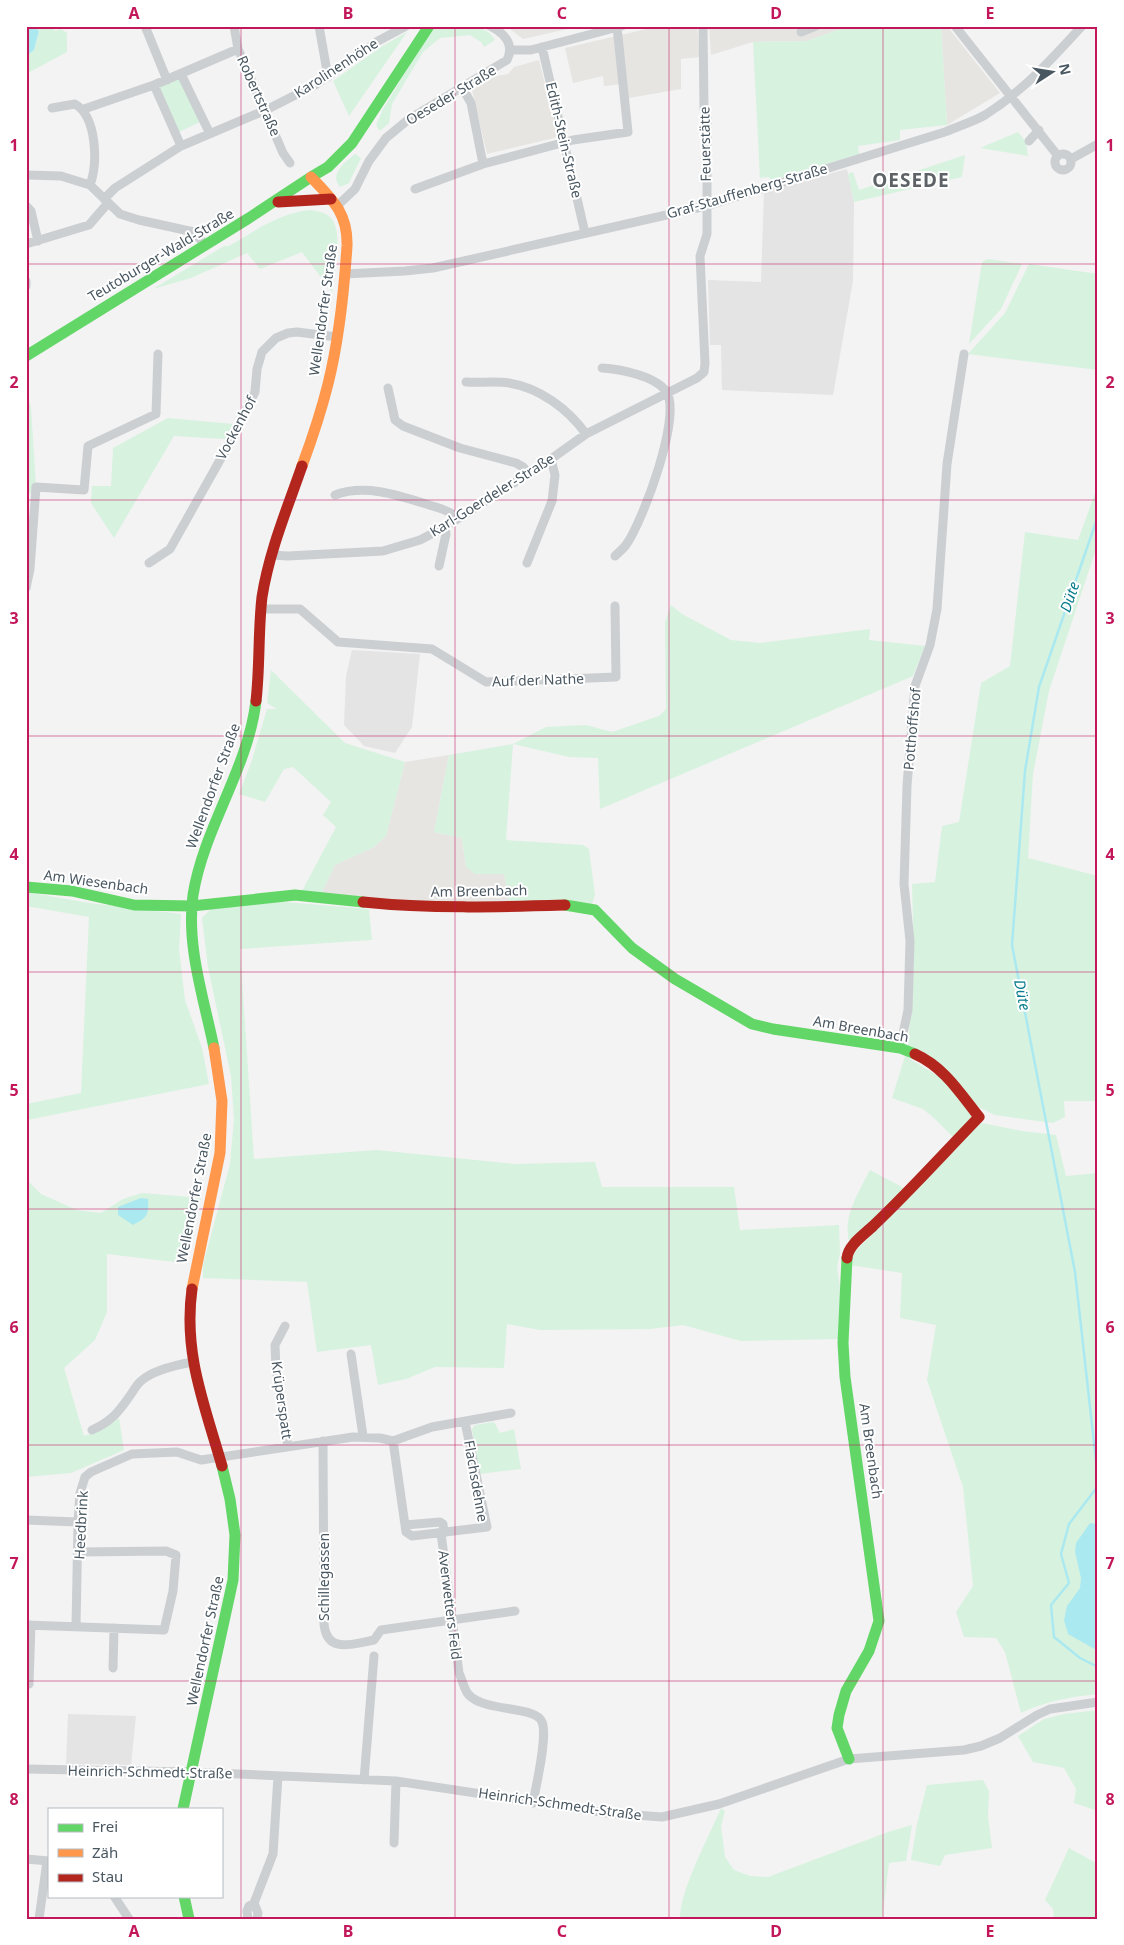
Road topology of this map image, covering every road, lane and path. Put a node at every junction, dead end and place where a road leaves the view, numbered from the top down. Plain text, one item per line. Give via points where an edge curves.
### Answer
1 (145, 26) edge
2 (234, 26) edge
3 (319, 26) edge
4 (406, 26) edge
5 (416, 26) edge
6 (429, 26) edge
7 (490, 26) edge
8 (703, 26) edge
9 (816, 26) edge
10 (955, 26) edge
11 (1082, 26) edge
12 (620, 27) edge
13 (393, 29) edge
14 (801, 32) dead end
15 (542, 47) junction
16 (238, 49) junction
17 (510, 50) junction
18 (181, 74) junction
19 (328, 77) junction
20 (167, 80) junction
21 (154, 85) junction
22 (462, 87) junction
23 (1012, 97) junction
24 (52, 108) dead end
25 (84, 109) junction
26 (266, 110) junction
27 (1039, 130) junction
28 (210, 134) junction
29 (1029, 141) dead end
30 (565, 143) junction
31 (1098, 144) edge
32 (181, 146) junction
33 (1058, 156) junction
34 (1071, 159) junction
35 (290, 163) dead end
36 (483, 164) junction
37 (26, 175) edge
38 (311, 177) junction
39 (90, 184) junction
40 (415, 189) dead end
41 (106, 201) junction
42 (334, 202) junction
43 (274, 203) junction
44 (26, 206) edge
45 (706, 206) junction
46 (585, 233) junction
47 (38, 241) junction
48 (26, 244) edge
49 (205, 245) junction
50 (344, 274) junction
51 (26, 281) edge
52 (26, 286) edge
53 (337, 337) junction
54 (158, 354) dead end
55 (964, 354) dead end
56 (26, 356) edge
57 (602, 368) dead end
58 (698, 378) joint
59 (466, 382) dead end
60 (388, 388) dead end
61 (667, 392) junction
62 (586, 434) junction
63 (550, 459) junction
64 (528, 472) junction
65 (335, 495) dead end
66 (456, 519) junction
67 (445, 527) junction
68 (271, 554) junction
69 (615, 556) dead end
70 (149, 563) dead end
71 (527, 563) dead end
72 (440, 566) dead end
73 (26, 588) edge
74 (615, 606) dead end
75 (261, 609) junction
76 (26, 887) edge
77 (192, 906) junction
78 (900, 1048) junction
79 (285, 1326) dead end
80 (351, 1354) dead end
81 (192, 1362) junction
82 (511, 1414) dead end
83 (464, 1422) junction
84 (92, 1430) dead end
85 (363, 1436) junction
86 (323, 1441) junction
87 (393, 1441) junction
88 (288, 1447) junction
89 (221, 1457) junction
90 (26, 1520) edge
91 (78, 1522) junction
92 (443, 1533) junction
93 (79, 1552) junction
94 (515, 1611) dead end
95 (451, 1620) junction
96 (29, 1625) edge
97 (76, 1626) junction
98 (114, 1628) junction
99 (374, 1656) dead end
100 (113, 1668) dead end
101 (29, 1684) dead end
102 (1098, 1702) edge
103 (850, 1759) junction
104 (26, 1769) edge
105 (191, 1772) junction
106 (278, 1776) junction
107 (364, 1780) junction
108 (396, 1781) junction
109 (533, 1803) junction
110 (183, 1808) edge
111 (394, 1843) dead end
112 (26, 1859) edge
113 (48, 1861) edge
114 (115, 1898) edge
115 (184, 1898) edge
116 (254, 1904) junction
117 (39, 1919) edge
118 (129, 1919) edge
119 (189, 1919) edge
120 (248, 1919) edge
121 (256, 1919) edge

1 - 20 street
2 - 16 street, Robertstraße
3 - 19 street
4 - 13 street, Karolinenhöhe
5 - 38 main road via 350,130 321,161
6 - 38 main road, Teutoburger-Wald-Straße via 352,143 328,167
7 - 17 street via 506,38
8 - 45 street, Feuerstätte via 708,174
9 - 14 street
10 - 23 street
11 - 23 street, Graf-Stauffenberg-Straße
12 - 15 street
12 - 30 street via 628,132
13 - 19 street, Karolinenhöhe
15 - 17 street
15 - 30 street, Edith-Stein-Straße
16 - 18 street
16 - 26 street, Robertstraße
17 - 22 street, Oeseder Straße via 504,63
18 - 20 street
18 - 28 street
19 - 26 street, Karolinenhöhe
20 - 21 street
21 - 25 street
21 - 32 street
22 - 36 street via 471,103
22 - 42 street, Oeseder Straße via 409,119 386,138 369,161 355,189
23 - 27 street
23 - 45 street, Graf-Stauffenberg-Straße via 983,116 945,132
24 - 25 street via 75,104
25 - 39 street via 94,136
26 - 28 street, Karolinenhöhe
26 - 35 street, Robertstraße
27 - 29 street
27 - 33 street
28 - 32 street, Karolinenhöhe
30 - 36 street
30 - 46 street, Edith-Stein-Straße
31 - 34 street
32 - 41 street, Karolinenhöhe via 115,188
33 - 34 street via 1065,154
33 - 34 street via 1055,163 1062,170 1070,167
36 - 40 street
37 - 39 street via 62,176
38 - 42 main road, Wellendorfer Straße
38 - 43 main road, Teutoburger-Wald-Straße
39 - 41 street
41 - 47 street, Karolinenhöhe via 89,225
41 - 49 street via 120,214 194,232
42 - 43 main road
42 - 50 main road, Wellendorfer Straße via 347,228
43 - 49 main road, Teutoburger-Wald-Straße
44 - 47 street via 31,211
45 - 46 street, Graf-Stauffenberg-Straße
45 - 58 street, Feuerstätte via 707,234 700,256 705,363 704,372
46 - 50 street, Graf-Stauffenberg-Straße via 434,268
47 - 48 street, Karolinenhöhe
49 - 56 main road, Teutoburger-Wald-Straße
50 - 53 main road, Wellendorfer Straße
51 - 52 street
53 - 68 main road, Wellendorfer Straße via 327,388
53 - 70 street, Vockenhof via 288,333 276,338 262,352 256,392 229,444 170,549
54 - 73 street via 156,414 88,446 84,490 36,487
55 - 78 street, Potthoffshof via 947,464 937,609 930,645 914,686 904,884 910,940 905,1030
57 - 61 street via 616,368 635,374
58 - 61 street, Karl-Goerdeler-Straße
59 - 62 street via 509,383 533,390 556,403
60 - 64 street via 395,420 403,426 460,448 516,463
61 - 62 street, Karl-Goerdeler-Straße
61 - 69 street via 670,424 658,471 639,519 626,544
62 - 63 street, Karl-Goerdeler-Straße
63 - 64 street, Karl-Goerdeler-Straße
63 - 71 street via 555,475 552,501
64 - 66 street, Karl-Goerdeler-Straße
65 - 66 street via 346,491 382,491 442,509
66 - 67 street, Karl-Goerdeler-Straße
67 - 68 street, Karl-Goerdeler-Straße via 420,540 383,551
67 - 72 street
68 - 75 main road, Wellendorfer Straße
74 - 75 street, Auf der Nathe via 616,677 486,682 432,649 338,642 300,609
75 - 77 main road, Wellendorfer Straße via 259,677 252,723 243,756 202,861
76 - 77 main road, Am Wiesenbach via 72,892 134,905
77 - 78 main road, Am Breenbach via 295,896 415,907 572,905 595,910 632,948 675,979 752,1024
77 - 81 main road, Wellendorfer Straße via 192,945 216,1053 222,1099 218,1164 193,1282 190,1320
78 - 103 main road, Am Breenbach via 926,1059 944,1072 979,1117 854,1243 847,1254 843,1343 845,1377 879,1621 869,1651 846,1691 839,1715 837,1728
79 - 88 street, Krüperspatt via 275,1345
80 - 85 street
81 - 84 street via 179,1364 140,1381 121,1410 107,1423
81 - 89 main road, Wellendorfer Straße
82 - 83 street, Flachsdehne
83 - 87 street, Flachsdehne via 432,1427
83 - 92 street, Flachsdehne via 487,1527
85 - 86 street
85 - 87 street
86 - 88 street
86 - 95 street, Schillegassen via 325,1632 328,1640 344,1645 374,1640 381,1630
87 - 92 street, Averwetters Feld via 406,1532 412,1536
88 - 89 street
89 - 91 street, Heedbrink via 201,1460 177,1452 132,1454 91,1472 85,1477 80,1493
89 - 105 main road, Wellendorfer Straße via 232,1506 234,1569
90 - 91 street
91 - 93 street, Heedbrink
92 - 95 street, Averwetters Feld
93 - 97 street, Heedbrink
93 - 98 street via 166,1551 176,1555 173,1591 164,1630
94 - 95 street
95 - 109 street, Averwetters Feld via 459,1673 468,1694 481,1703 536,1715 542,1721 544,1735
96 - 97 street
96 - 101 street
97 - 98 street
98 - 100 street
99 - 107 street
102 - 103 street, Heinrich-Schmedt-Straße via 1050,1709 1000,1738 964,1750
103 - 109 street, Heinrich-Schmedt-Straße via 720,1804 662,1817
104 - 105 street, Heinrich-Schmedt-Straße
105 - 106 street, Heinrich-Schmedt-Straße
105 - 110 main road, Wellendorfer Straße
106 - 107 street, Heinrich-Schmedt-Straße
106 - 116 street via 273,1854
107 - 108 street, Heinrich-Schmedt-Straße
108 - 109 street, Heinrich-Schmedt-Straße
108 - 111 street
112 - 113 street
113 - 117 street
114 - 118 street
115 - 119 main road
116 - 120 street via 246,1911
116 - 121 street via 258,1913

